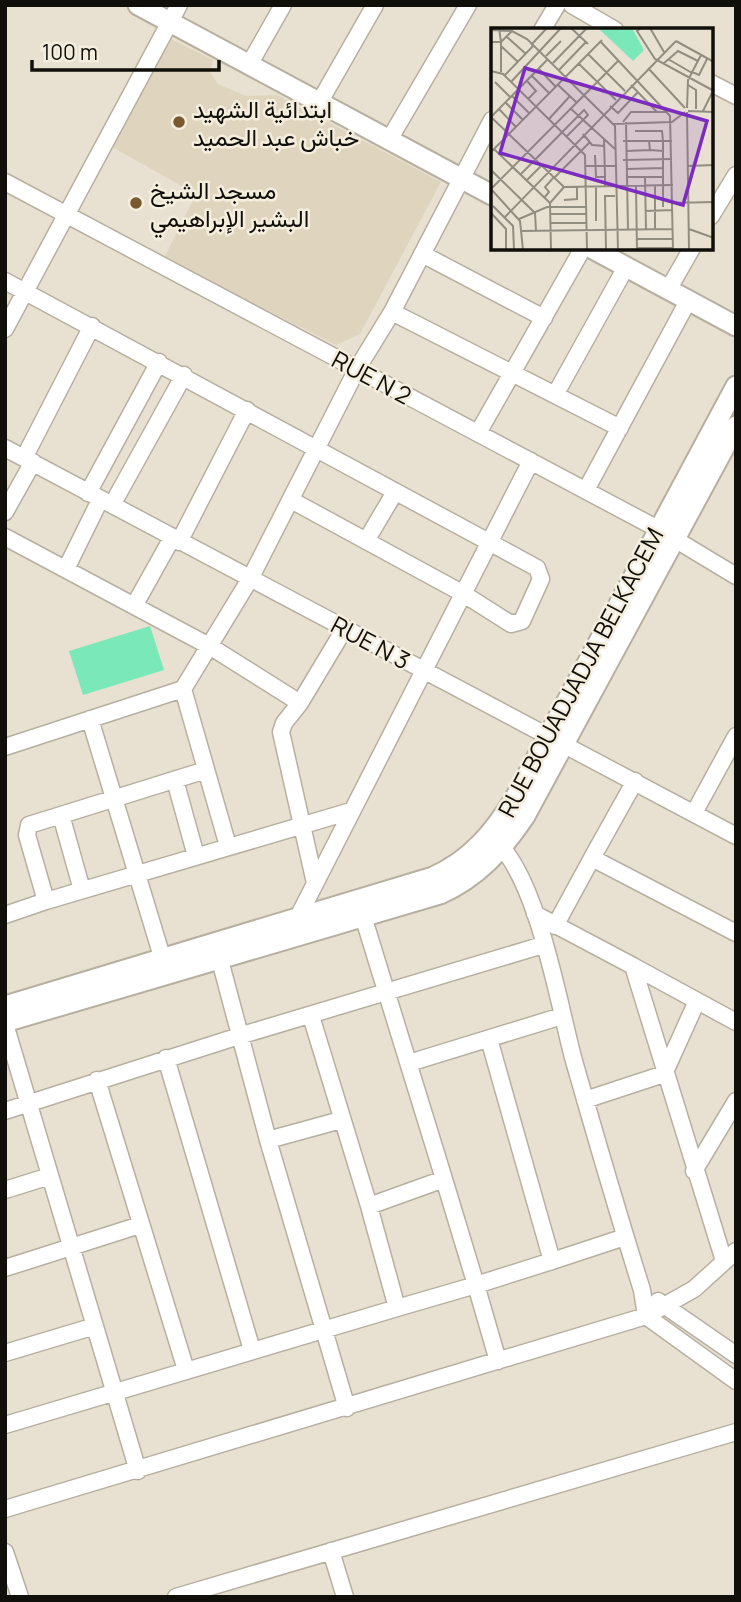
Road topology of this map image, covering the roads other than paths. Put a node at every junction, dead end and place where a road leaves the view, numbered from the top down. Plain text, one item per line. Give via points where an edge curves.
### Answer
1 (138, 5) edge
2 (283, 5) edge
3 (375, 5) edge
4 (468, 5) edge
5 (557, 5) edge
6 (572, 5) edge
7 (174, 14) edge
8 (543, 28) edge
9 (612, 28) edge
10 (249, 65) junction
11 (713, 84) edge
12 (736, 96) edge
13 (319, 103) junction
14 (491, 122) edge
15 (389, 140) junction
16 (736, 175) edge
17 (461, 178) junction
18 (5, 182) edge
19 (491, 194) edge
20 (713, 213) edge
21 (67, 215) junction
22 (594, 250) edge
23 (691, 250) edge
24 (422, 254) junction
25 (626, 267) junction
26 (5, 281) edge
27 (668, 290) junction
28 (24, 291) junction
29 (688, 300) junction
30 (392, 312) junction
31 (544, 318) junction
32 (736, 326) edge
33 (92, 327) junction
34 (5, 329) edge
35 (159, 362) junction
36 (358, 369) junction
37 (514, 374) junction
38 (184, 375) junction
39 (736, 386) edge
40 (555, 395) junction
41 (247, 410) junction
42 (736, 426) edge
43 (620, 428) junction
44 (478, 433) junction
45 (5, 448) edge
46 (318, 451) junction
47 (729, 453) edge
48 (29, 460) junction
49 (531, 461) junction
50 (586, 490) junction
51 (395, 492) junction
52 (100, 499) junction
53 (291, 500) junction
54 (5, 512) edge
55 (666, 533) junction
56 (5, 537) edge
57 (176, 540) junction
58 (366, 541) junction
59 (489, 542) junction
60 (66, 569) junction
61 (736, 576) edge
62 (250, 579) junction
63 (463, 593) junction
64 (134, 606) junction
65 (345, 628) junction
66 (211, 647) junction
67 (424, 670) junction
68 (183, 689) junction
69 (300, 704) junction
70 (90, 719) junction
71 (736, 736) edge
72 (556, 739) junction
73 (5, 747) edge
74 (731, 754) edge
75 (206, 770) junction
76 (175, 780) junction
77 (635, 781) junction
78 (115, 798) junction
79 (351, 811) junction
80 (694, 813) junction
81 (61, 815) junction
82 (302, 824) junction
83 (736, 836) edge
84 (496, 841) junction
85 (228, 846) junction
86 (196, 856) junction
87 (592, 858) junction
88 (137, 873) junction
89 (315, 883) junction
90 (82, 890) junction
91 (47, 901) junction
92 (536, 914) junction
93 (5, 915) edge
94 (363, 916) junction
95 (297, 919) junction
96 (555, 926) junction
97 (736, 933) edge
98 (543, 945) junction
99 (218, 951) junction
100 (163, 960) junction
101 (632, 965) junction
102 (387, 993) junction
103 (697, 1001) junction
104 (5, 1006) edge
105 (311, 1016) junction
106 (562, 1016) junction
107 (736, 1022) edge
108 (5, 1023) edge
109 (239, 1035) junction
110 (489, 1039) junction
111 (166, 1058) junction
112 (409, 1063) junction
113 (664, 1074) junction
114 (97, 1080) junction
115 (585, 1100) junction
116 (736, 1101) edge
117 (28, 1104) junction
118 (5, 1111) edge
119 (341, 1120) junction
120 (268, 1140) junction
121 (694, 1171) junction
122 (50, 1177) junction
123 (444, 1179) junction
124 (5, 1190) edge
125 (369, 1206) junction
126 (140, 1225) junction
127 (625, 1237) junction
128 (71, 1247) junction
129 (730, 1256) edge
130 (552, 1261) junction
131 (5, 1268) edge
132 (475, 1285) junction
133 (642, 1290) junction
134 (665, 1305) junction
135 (397, 1308) junction
136 (646, 1316) junction
137 (95, 1326) junction
138 (324, 1329) junction
139 (252, 1350) junction
140 (5, 1353) edge
141 (736, 1355) edge
142 (498, 1361) junction
143 (186, 1370) junction
144 (736, 1381) edge
145 (114, 1395) junction
146 (347, 1408) junction
147 (5, 1425) edge
148 (736, 1432) edge
149 (138, 1471) junction
150 (5, 1509) edge
151 (331, 1551) junction
152 (5, 1552) edge
153 (20, 1597) edge
154 (176, 1597) edge
155 (345, 1597) edge

1 - 7 street
2 - 10 street
3 - 13 street
4 - 15 street
5 - 8 street
6 - 9 street
7 - 10 street
7 - 21 street
10 - 13 street
11 - 12 street
13 - 15 street
14 - 17 street
15 - 17 street
16 - 20 street
17 - 19 street
17 - 24 street
18 - 21 street, RUE N 2
21 - 28 street
21 - 36 street, RUE N 2
22 - 25 street
22 - 31 street
23 - 27 street
24 - 30 street
24 - 31 street
25 - 27 street
25 - 40 street
26 - 28 street
27 - 29 street
28 - 33 street
28 - 34 street
29 - 32 street
29 - 43 street
30 - 36 street
30 - 37 street
31 - 37 street
33 - 35 street
33 - 48 street
35 - 38 street
35 - 52 street
36 - 44 street, RUE N 2
36 - 46 street
37 - 40 street
37 - 44 street
38 - 41 street
38 - 52 street
39 - 55 street, RUE BOUADJADJA BELKACEM
40 - 43 street
41 - 46 street
41 - 57 street
42 - 47 street, RUE BOUADJADJA BELKACEM
43 - 50 street
44 - 49 street, RUE N 2
45 - 48 street, RUE N 3
46 - 51 street
46 - 53 street
47 - 55 street, RUE BOUADJADJA BELKACEM
48 - 52 street, RUE N 3
48 - 54 street
49 - 50 street, RUE N 2
49 - 59 street
50 - 55 street, RUE N 2
51 - 58 street
51 - 59 street
52 - 57 street, RUE N 3
52 - 60 street
53 - 58 street
53 - 62 street
55 - 61 street, RUE N 2
55 - 72 street, RUE BOUADJADJA BELKACEM
56 - 60 street
57 - 62 street, RUE N 3
57 - 64 street
58 - 63 street
59 - 63 street
59 - 63 street via 540,572 522,621 511,624
60 - 64 street
62 - 65 street, RUE N 3
62 - 66 street
63 - 67 street
64 - 66 street
65 - 67 street, RUE N 3
65 - 69 street
66 - 68 street
66 - 69 street
67 - 72 street, RUE N 3
67 - 79 street
68 - 70 street
68 - 75 street
69 - 82 street via 282,732
70 - 73 street
70 - 78 street
71 - 74 street
72 - 77 street, RUE N 3
72 - 84 street, RUE BOUADJADJA BELKACEM via 515,798
74 - 80 street
75 - 76 street
75 - 85 street
76 - 78 street
76 - 86 street
77 - 80 street, RUE N 3
77 - 87 street
78 - 81 street
78 - 88 street
79 - 82 street
79 - 89 street
80 - 83 street, RUE N 3
81 - 90 street
81 - 91 street via 27,829
82 - 85 street
82 - 89 street
84 - 92 street via 521,874
84 - 94 street, RUE BOUADJADJA BELKACEM via 474,876 458,886
84 - 95 street, RUE BOUADJADJA BELKACEM via 449,870
85 - 86 street
86 - 88 street
87 - 96 street
87 - 97 street
88 - 90 street
88 - 100 street
89 - 95 street
90 - 91 street
91 - 93 street
92 - 96 street
92 - 98 street
94 - 99 street, RUE BOUADJADJA BELKACEM
94 - 102 street
95 - 99 street, RUE BOUADJADJA BELKACEM
96 - 101 street
98 - 102 street
98 - 106 street
99 - 100 street, RUE BOUADJADJA BELKACEM
99 - 108 street, RUE BOUADJADJA BELKACEM
99 - 109 street
100 - 104 street, RUE BOUADJADJA BELKACEM
101 - 103 street
101 - 113 street
102 - 105 street
102 - 112 street
103 - 107 street
103 - 113 street
105 - 109 street
105 - 119 street
106 - 110 street
106 - 115 street
108 - 117 street
109 - 111 street
109 - 120 street
110 - 112 street
110 - 130 street
111 - 114 street
111 - 139 street
112 - 123 street
113 - 115 street
113 - 121 street
114 - 117 street
114 - 126 street
115 - 127 street
116 - 121 street
117 - 118 street
117 - 122 street
119 - 120 street
119 - 125 street
120 - 138 street
121 - 129 street
122 - 124 street
122 - 128 street
123 - 125 street
123 - 132 street
125 - 135 street
126 - 128 street
126 - 143 street
127 - 130 street
127 - 133 street
128 - 131 street
128 - 137 street
129 - 134 street via 703,1282
130 - 132 street
132 - 135 street
132 - 142 street
133 - 134 street
133 - 136 street
134 - 136 street
134 - 141 street
135 - 138 street
136 - 142 street
136 - 144 street
137 - 140 street
137 - 145 street
138 - 139 street
138 - 146 street
139 - 143 street
142 - 146 street
143 - 145 street
145 - 147 street
145 - 149 street
146 - 149 street
148 - 151 street
149 - 150 street
151 - 154 street
151 - 155 street
152 - 153 street

